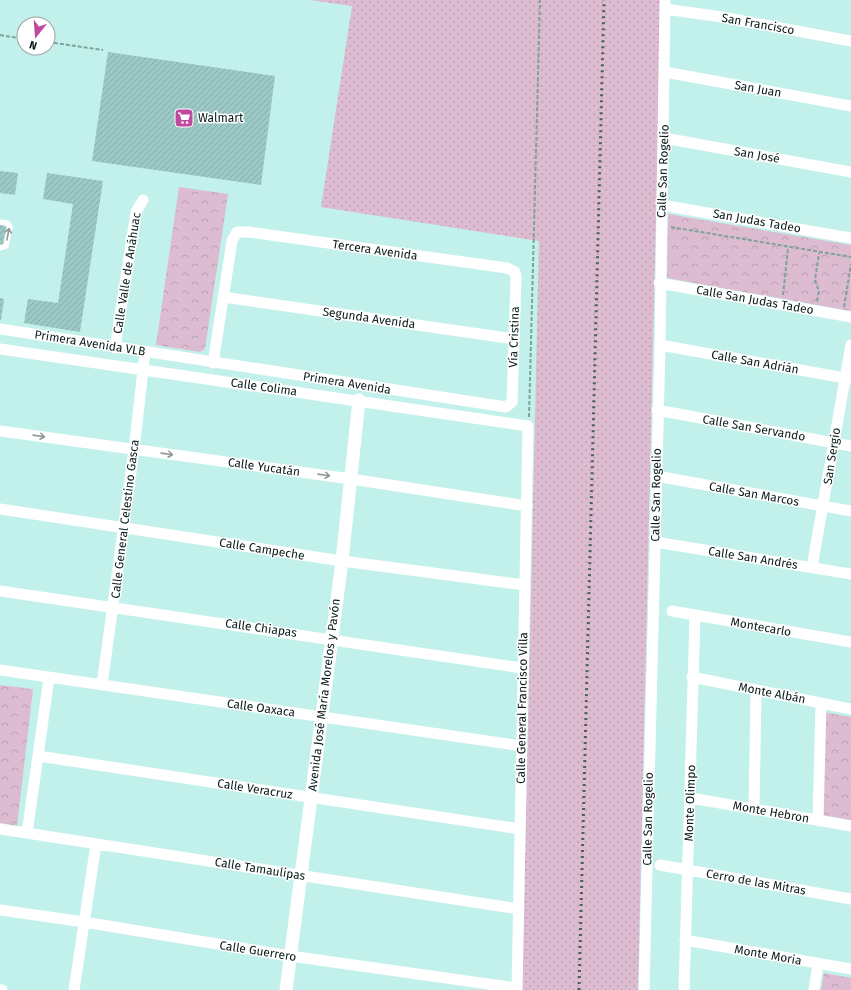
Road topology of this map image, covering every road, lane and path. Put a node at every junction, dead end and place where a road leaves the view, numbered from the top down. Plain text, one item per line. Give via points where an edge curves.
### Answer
1 (540, 0) edge
2 (665, 5) edge
3 (0, 35) edge
4 (16, 38) edge
5 (851, 41) edge
6 (56, 43) edge
7 (103, 50) dead end
8 (665, 72) junction
9 (851, 106) edge
10 (664, 138) junction
11 (851, 172) edge
12 (143, 200) dead end
13 (662, 205) junction
14 (0, 222) edge
15 (668, 226) dead end
16 (851, 238) edge
17 (788, 247) junction
18 (0, 248) edge
19 (819, 252) junction
20 (851, 258) edge
21 (851, 264) edge
22 (515, 272) joint
23 (659, 283) junction
24 (223, 296) junction
25 (782, 298) dead end
26 (816, 304) dead end
27 (847, 313) edge
28 (0, 329) edge
29 (514, 338) junction
30 (660, 345) junction
31 (851, 345) edge
32 (115, 348) junction
33 (0, 349) edge
34 (145, 352) junction
35 (179, 358) joint
36 (214, 363) junction
37 (142, 371) junction
38 (848, 379) edge
39 (360, 400) junction
40 (512, 402) joint
41 (657, 410) junction
42 (528, 426) junction
43 (0, 431) edge
44 (834, 443) junction
45 (851, 446) edge
46 (134, 450) junction
47 (656, 476) junction
48 (351, 479) junction
49 (527, 506) junction
50 (824, 506) junction
51 (0, 509) edge
52 (851, 511) edge
53 (124, 527) junction
54 (655, 542) junction
55 (342, 561) junction
56 (812, 567) junction
57 (851, 574) edge
58 (524, 585) junction
59 (0, 591) edge
60 (113, 606) junction
61 (672, 611) dead end
62 (695, 615) junction
63 (331, 638) junction
64 (851, 642) edge
65 (522, 668) junction
66 (0, 670) edge
67 (692, 677) junction
68 (49, 678) junction
69 (102, 685) junction
70 (756, 690) junction
71 (821, 703) junction
72 (851, 709) edge
73 (321, 717) junction
74 (522, 746) junction
75 (38, 756) junction
76 (311, 797) junction
77 (691, 798) junction
78 (754, 810) junction
79 (818, 821) junction
80 (851, 826) edge
81 (0, 829) edge
82 (520, 829) junction
83 (27, 833) junction
84 (96, 844) junction
85 (660, 865) dead end
86 (687, 869) junction
87 (300, 875) junction
88 (851, 899) edge
89 (519, 908) junction
90 (0, 910) edge
91 (84, 922) junction
92 (685, 940) junction
93 (290, 956) junction
94 (818, 964) junction
95 (851, 969) edge
96 (517, 989) edge
97 (74, 990) edge
98 (286, 990) edge
99 (644, 990) edge
100 (684, 990) edge
101 (814, 990) edge

1 - 42 path
2 - 5 street, San Francisco
2 - 8 street, Calle San Rogelio
3 - 4 path
6 - 7 path
8 - 9 street, San Juan
8 - 10 street, Calle San Rogelio
10 - 11 street, San José
10 - 13 street, Calle San Rogelio
12 - 32 street, Calle Valle de Anáhuac via 136,212
13 - 16 street, San Judas Tadeo
13 - 23 street, Calle San Rogelio
18 -> 14 lane via 6,246 10,227 7,223
15 - 17 path
17 - 19 path
17 - 25 path
19 - 20 path
19 - 26 path via 815,280 819,293
21 - 27 path
22 - 24 street, Tercera Avenida via 507,268 237,232 234,235
22 - 29 street, Vía Cristina
23 - 27 street, Calle San Judas Tadeo
23 - 30 street, Calle San Rogelio
24 - 29 street, Segunda Avenida
24 - 36 street
28 - 32 street, Primera Avenida VLB
29 - 40 street, Vía Cristina
30 - 38 street, Calle San Adrián
30 - 41 street, Calle San Rogelio
31 - 38 street, San Sergio
32 - 34 street, Primera Avenida VLB
33 - 37 street, Calle Colima
34 - 35 street, Primera Avenida VLB
34 - 37 street, Calle General Celestino Gasca
35 - 36 street, Primera Avenida
36 - 40 street, Primera Avenida via 501,406 509,406
37 - 39 street, Calle Colima
37 - 46 street, Calle General Celestino Gasca
38 - 44 street, San Sergio
39 - 42 street, Calle Colima
39 - 48 street, Avenida José María Morelos y Pavón
41 - 44 street, Calle San Servando
41 - 47 street, Calle San Rogelio
42 - 49 street, Calle General Francisco Villa
43 -> 46 street, Calle Yucatán
44 - 45 street, Calle San Servando
44 - 50 street, San Sergio
46 -> 48 street, Calle Yucatán
46 - 53 street, Calle General Celestino Gasca
47 - 50 street, Calle San Marcos
47 - 54 street, Calle San Rogelio
48 - 49 street, Calle Yucatán
48 - 55 street, Avenida José María Morelos y Pavón
49 - 58 street, Calle General Francisco Villa
50 - 52 street, Calle San Marcos
50 - 56 street, San Sergio
51 - 53 street, Calle Campeche
53 - 55 street, Calle Campeche
53 - 60 street, Calle General Celestino Gasca
54 - 56 street, Calle San Andrés
54 - 99 street, Calle San Rogelio
55 - 58 street, Calle Campeche
55 - 63 street, Avenida José María Morelos y Pavón
56 - 57 street, Calle San Andrés
58 - 65 street, Calle General Francisco Villa
59 - 60 street, Calle Chiapas
60 - 63 street, Calle Chiapas
60 - 69 street, Calle General Celestino Gasca
61 - 62 street, Montecarlo
62 - 64 street, Montecarlo
62 - 67 street, Monte Olimpo
63 - 65 street, Calle Chiapas
63 - 73 street, Avenida José María Morelos y Pavón
65 - 74 street, Calle General Francisco Villa
66 - 68 street, Calle Oaxaca
67 - 70 street, Monte Albán
67 - 77 street, Monte Olimpo
68 - 69 street, Calle Oaxaca
68 - 75 street
69 - 73 street, Calle Oaxaca
70 - 71 street, Monte Albán
70 - 78 street
71 - 72 street, Monte Albán
71 - 79 street
73 - 74 street, Calle Oaxaca
73 - 76 street, Avenida José María Morelos y Pavón
74 - 82 street, Calle General Francisco Villa
75 - 76 street, Calle Veracruz
75 - 83 street
76 - 82 street, Calle Veracruz
76 - 87 street, Avenida José María Morelos y Pavón
77 - 78 street, Monte Hebron
77 - 86 street, Monte Olimpo
78 - 79 street, Monte Hebron
79 - 80 street, Monte Hebron
81 - 83 street, Calle Tamaulipas
82 - 89 street, Calle General Francisco Villa
83 - 84 street, Calle Tamaulipas
84 - 87 street, Calle Tamaulipas
84 - 91 street
85 - 86 street, Cerro de las Mitras
86 - 88 street, Cerro de las Mitras
86 - 92 street, Monte Olimpo
87 - 89 street, Calle Tamaulipas
87 - 93 street, Avenida José María Morelos y Pavón
89 - 96 street, Calle General Francisco Villa
90 - 91 street, Calle Guerrero
91 - 93 street, Calle Guerrero
91 - 97 street
92 - 94 street, Monte Moria
92 - 100 street, Monte Olimpo
93 - 96 street, Calle Guerrero
93 - 98 street, Avenida José María Morelos y Pavón
94 - 95 street, Monte Moria
94 - 101 street

